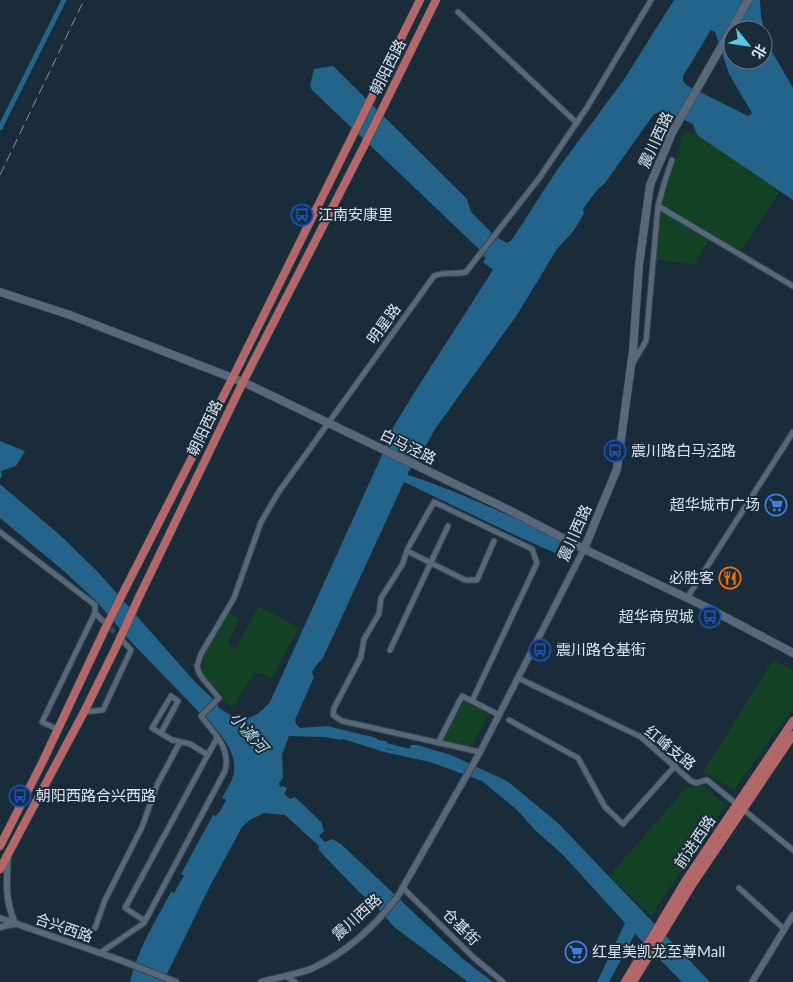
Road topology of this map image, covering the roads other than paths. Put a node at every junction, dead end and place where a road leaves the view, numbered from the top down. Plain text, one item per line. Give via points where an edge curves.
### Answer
1 (420, 0) edge
2 (436, 0) edge
3 (651, 0) edge
4 (748, 0) edge
5 (458, 12) dead end
6 (576, 123) junction
7 (672, 160) dead end
8 (658, 206) junction
9 (793, 286) edge
10 (0, 292) edge
11 (631, 365) junction
12 (232, 378) junction
13 (243, 382) junction
14 (328, 424) junction
15 (793, 432) edge
16 (448, 526) dead end
17 (0, 532) edge
18 (494, 541) dead end
19 (584, 548) junction
20 (407, 551) junction
21 (431, 563) junction
22 (687, 598) junction
23 (95, 613) junction
24 (105, 626) junction
25 (120, 642) junction
26 (390, 650) dead end
27 (793, 653) edge
28 (518, 678) junction
29 (472, 701) junction
30 (84, 712) junction
31 (499, 715) junction
32 (509, 720) dead end
33 (793, 721) edge
34 (59, 730) junction
35 (161, 733) junction
36 (793, 735) edge
37 (217, 738) junction
38 (180, 742) junction
39 (438, 743) junction
40 (480, 752) junction
41 (208, 755) junction
42 (675, 766) junction
43 (740, 807) junction
44 (0, 846) edge
45 (793, 850) edge
46 (8, 853) junction
47 (0, 869) edge
48 (403, 888) junction
49 (740, 888) dead end
50 (793, 915) edge
51 (0, 918) edge
52 (145, 920) junction
53 (15, 924) junction
54 (663, 925) junction
55 (0, 927) edge
56 (94, 928) dead end
57 (784, 929) junction
58 (100, 953) junction
59 (285, 975) junction
60 (176, 982) edge
61 (261, 982) edge
62 (295, 982) edge
63 (503, 982) edge
64 (624, 982) edge
65 (633, 982) edge
66 (752, 982) edge

1 - 12 main road, 朝阳西路
2 - 13 main road, 朝阳西路
3 - 6 street, 明星路
4 - 11 main road, 震川西路 via 673,131 650,185
5 - 6 street
6 - 14 street, 明星路 via 540,177 466,272 434,276
7 - 8 street
8 - 9 street
8 - 11 street via 646,341
10 - 12 main road, 白马泾路 via 70,315
11 - 19 main road, 震川西路 via 618,469
12 - 13 main road, 白马泾路
12 - 24 main road, 朝阳西路, bridge
13 - 14 main road, 白马泾路
13 - 25 main road, 朝阳西路, bridge
14 - 19 main road, 白马泾路
14 - 37 street, 明星路 via 279,491 261,522 234,598 197,666 219,698 201,716
15 - 22 street
16 - 21 street
17 - 23 street via 94,605
18 - 21 street via 476,580 465,580
19 - 22 main road, 白马泾路
19 - 28 street, 震川西路
20 - 21 street
20 - 29 street via 434,502 532,549 536,558 537,563
20 - 39 street via 381,598 379,614 364,640 361,657 333,715 342,721
21 - 26 street
22 - 27 main road, 白马泾路
23 - 24 street
23 - 34 street via 42,722
24 - 34 main road, 朝阳西路
25 - 30 main road, 朝阳西路
25 - 30 street via 131,650 103,710
28 - 31 street, 震川西路
28 - 42 street, 红峰支路 via 641,737
29 - 31 street
29 - 39 street via 462,696
30 - 46 main road, 朝阳西路
31 - 40 street, 震川西路
32 - 42 street via 578,758 604,807 623,824
33 - 43 main road, 前进西路
34 - 44 main road, 朝阳西路
35 - 35 street via 152,728 171,696 178,701
35 - 38 street
36 - 43 main road, 前进西路
37 - 41 street
37 - 52 street via 227,756 225,771
38 - 41 street
38 - 56 street via 157,785 142,827
39 - 40 street
40 - 48 street, 震川西路
41 - 52 street via 125,908
42 - 43 street, 红峰支路 via 691,781 707,780
43 - 45 street, 红峰支路
43 - 54 main road, 前进西路
46 - 47 main road, 朝阳西路
46 - 53 street via 6,888
48 - 59 street, 震川西路 via 383,916 343,950 313,968
48 - 63 street, 仓基街
49 - 57 street
50 - 57 street
51 - 53 street, 合兴西路
52 - 58 street
53 - 55 street
53 - 58 street, 合兴西路
54 - 64 main road, 前进西路
54 - 65 main road, 前进西路
57 - 66 street
58 - 60 street, 合兴西路
59 - 61 street, 震川西路
59 - 62 street

